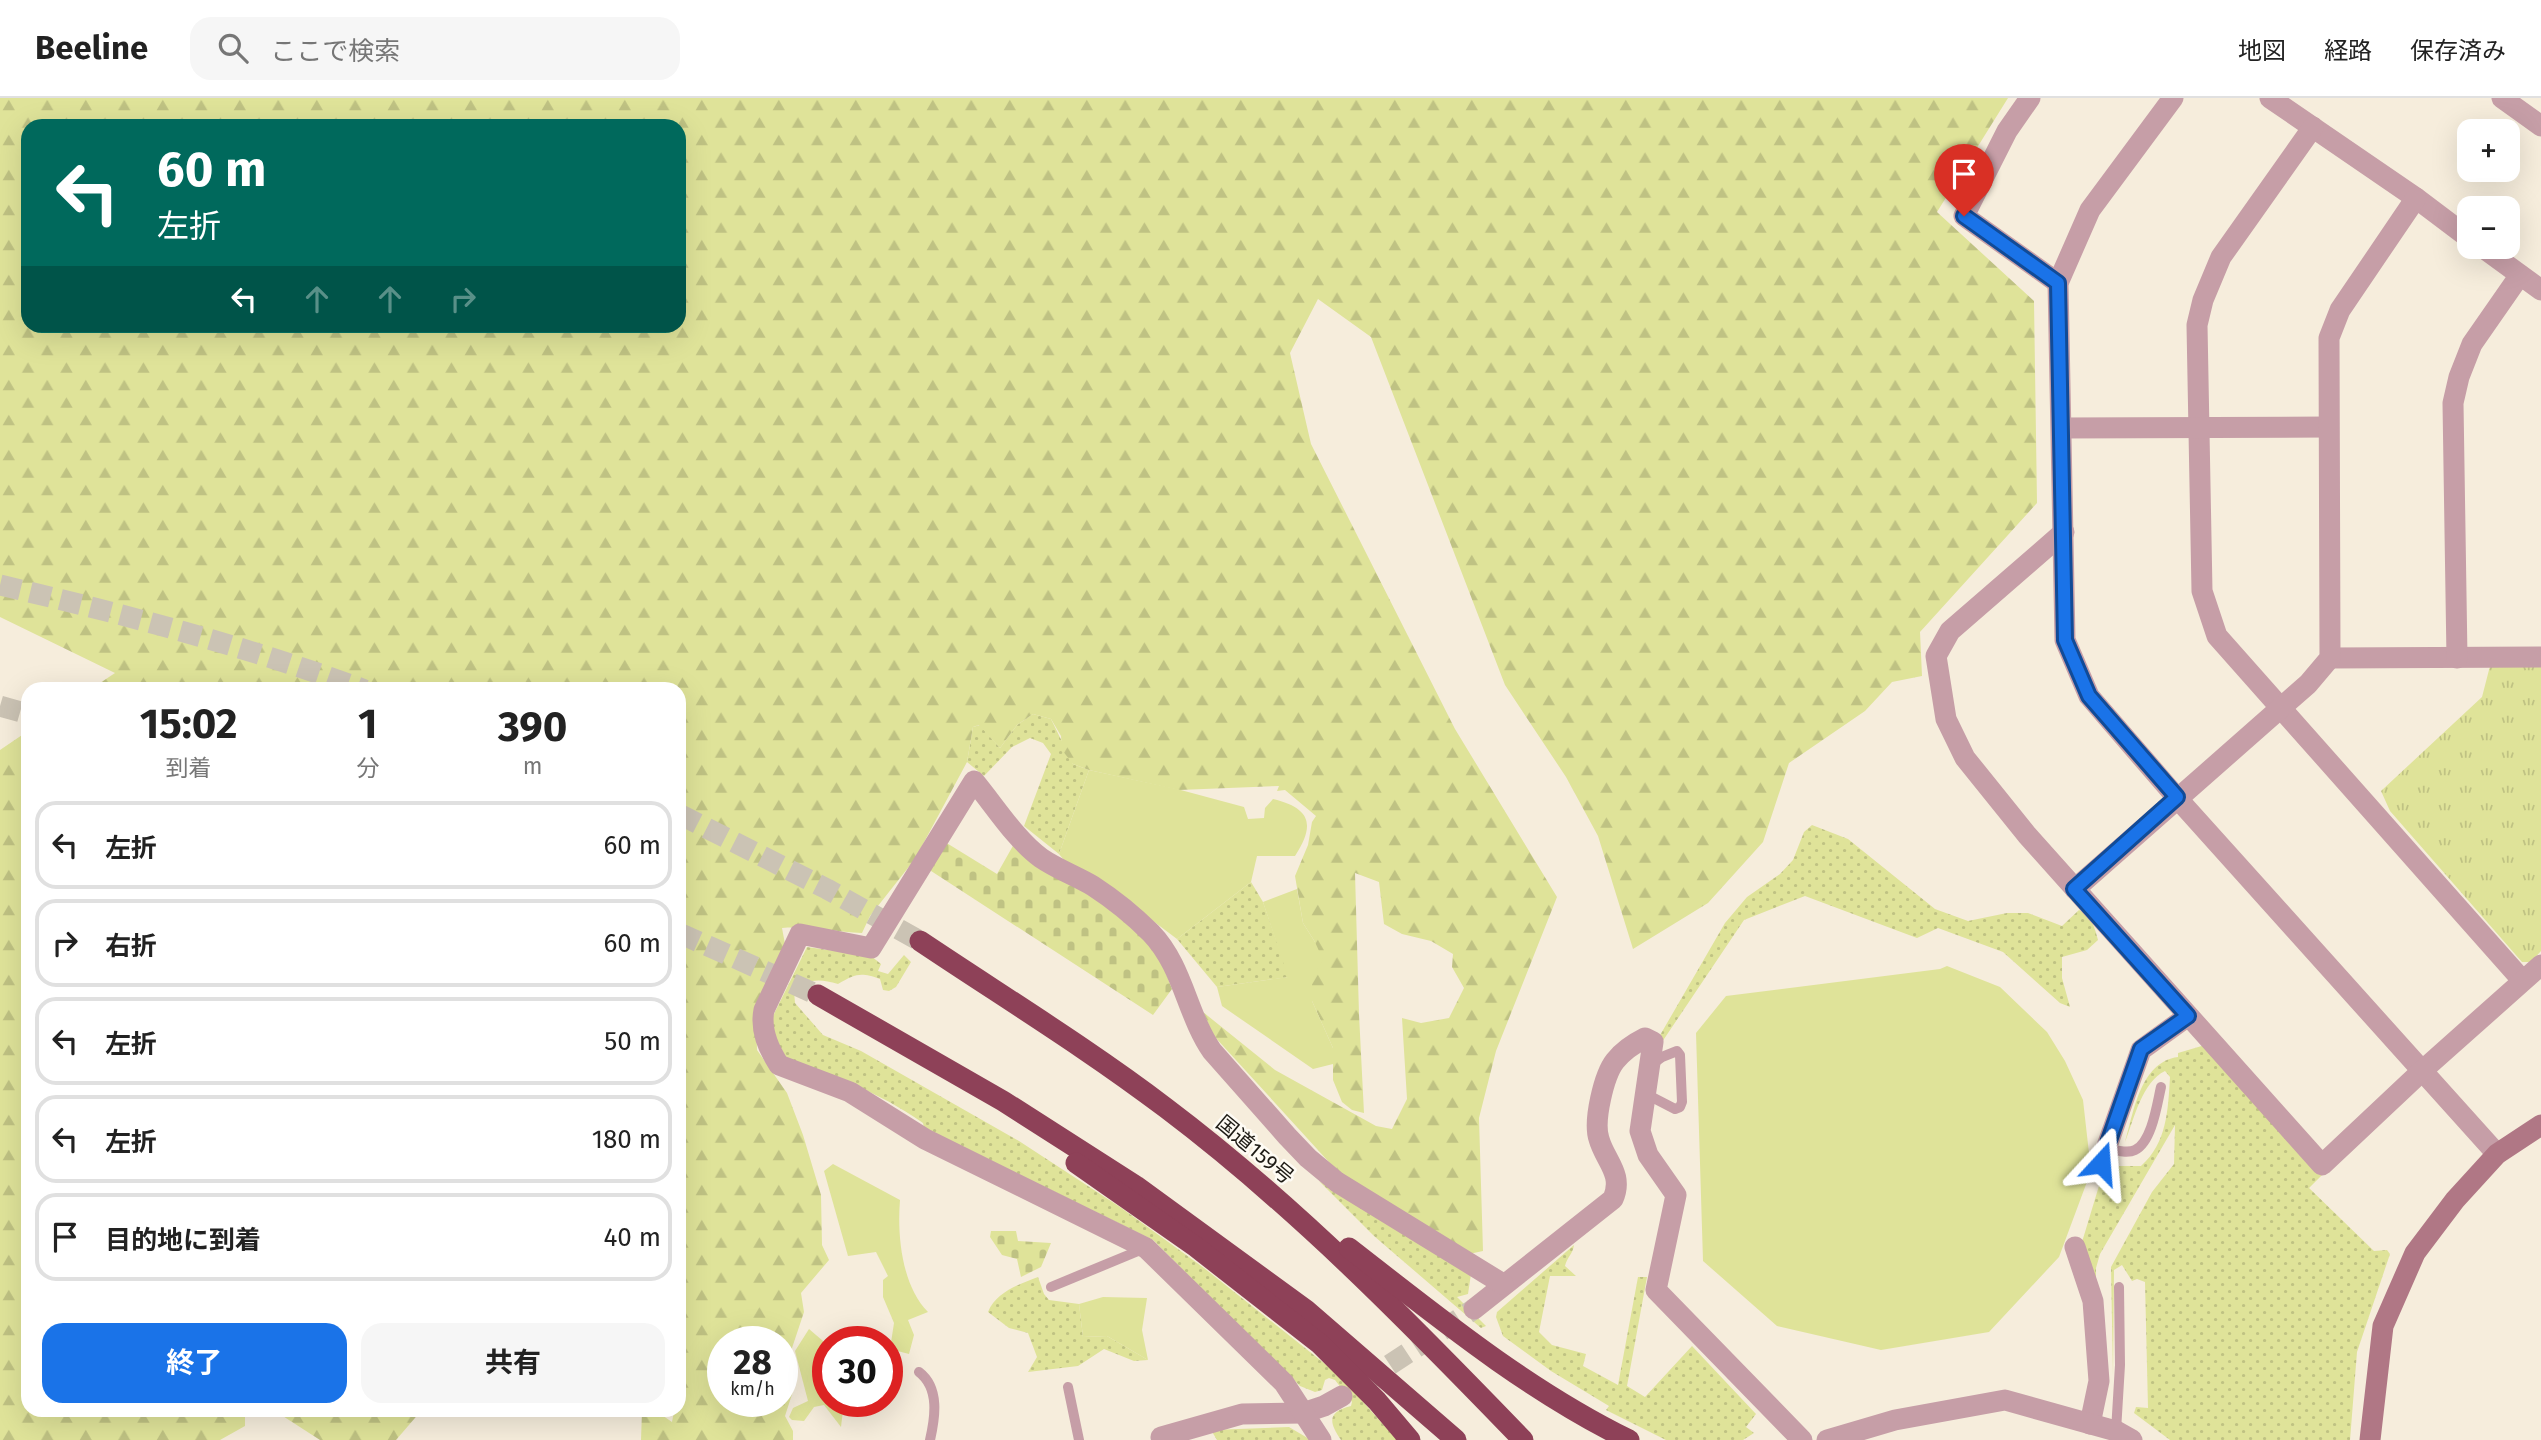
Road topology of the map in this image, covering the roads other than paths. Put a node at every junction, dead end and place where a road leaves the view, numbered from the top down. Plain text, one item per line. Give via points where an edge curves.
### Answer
1 (2030, 98) edge
2 (2173, 98) edge
3 (2270, 98) edge
4 (2502, 98) edge
5 (2541, 126) edge
6 (2313, 127) junction
7 (2416, 198) junction
8 (2457, 229) edge
9 (2498, 259) edge
10 (2520, 275) junction
11 (2058, 283) junction
12 (2541, 290) edge
13 (2062, 428) junction
14 (2199, 428) junction
15 (2328, 428) junction
16 (2064, 532) junction
17 (2541, 657) edge
18 (2330, 658) junction
19 (2457, 658) junction
20 (2281, 707) junction
21 (2177, 797) junction
22 (2074, 889) junction
23 (920, 941) tunnel mouth
24 (2541, 965) edge
25 (2522, 980) junction
26 (818, 995) tunnel mouth
27 (2188, 1016) junction
28 (885, 1034) junction
29 (1650, 1067) junction
30 (2423, 1070) junction
31 (2161, 1087) dead end
32 (1646, 1094) junction
33 (1167, 1108) junction
34 (2541, 1125) edge
35 (2497, 1154) junction
36 (2104, 1156) joint
37 (2075, 1247) dead end
38 (1146, 1248) junction
39 (1503, 1284) junction
40 (1051, 1287) dead end
41 (2119, 1287) dead end
42 (1474, 1309) tunnel mouth
43 (919, 1372) dead end
44 (1068, 1387) dead end
45 (1342, 1396) tunnel mouth
46 (1303, 1413) junction
47 (2090, 1424) junction
48 (2124, 1435) edge
49 (1837, 1438) edge
50 (1158, 1439) edge
51 (930, 1440) edge
52 (1079, 1440) edge
53 (1321, 1440) edge
54 (1410, 1440) edge
55 (1456, 1440) edge
56 (1523, 1440) edge
57 (1629, 1440) edge
58 (1802, 1440) edge
59 (2370, 1440) edge

1 - 11 street via 2007,131 1964,216
2 - 11 street via 2090,210
3 - 6 street
4 - 5 street
6 - 7 street
6 - 14 street via 2221,257 2203,300 2197,325
7 - 8 street
7 - 15 street via 2340,310 2329,338
9 - 10 street
10 - 12 street
10 - 19 street via 2472,344 2454,403
11 - 13 street
13 - 14 street
13 - 16 street
14 - 15 street
14 - 20 street via 2202,591 2217,636
15 - 18 street
16 - 21 street via 2065,640 2089,696
16 - 22 street via 1950,631 1936,656 1946,719 1965,758
17 - 19 street
18 - 19 street
18 - 20 street
20 - 21 street
20 - 25 street
21 - 22 street
21 - 30 street
22 - 27 street
23 - 33 highway, 国道159号
24 - 25 street
25 - 30 street
26 - 28 highway
27 - 30 street via 2322,1165
27 - 36 street via 2141,1049
28 - 54 highway via 1062,1152 1261,1296 1320,1344
28 - 55 highway via 1073,1143 1199,1230 1324,1325
29 - 32 street
29 - 32 lane via 1677,1051 1682,1102 1675,1109
29 - 39 street via 1653,1042 1645,1038 1614,1062 1597,1110 1598,1138 1617,1183 1613,1199
30 - 35 street
31 - 36 lane via 2147,1139 2135,1150
32 - 58 street via 1640,1131 1648,1155 1676,1195 1656,1290
33 - 56 highway, 国道159号 via 1344,1259
33 - 57 highway via 1514,1373 1584,1418
34 - 35 street
35 - 59 street via 2415,1253 2383,1326
37 - 47 street via 2093,1301 2099,1381
38 - 39 street via 925,1139 850,1092 779,1065 763,1032 764,1010 800,934 871,948 974,781 1040,857 1093,886 1157,941 1175,968 1200,1033 1212,1051 1308,1158 1337,1182
38 - 40 lane
38 - 46 street via 1284,1383
39 - 42 street
41 - 48 lane
43 - 51 lane via 929,1383 935,1404
44 - 52 lane
45 - 46 street
46 - 50 street via 1242,1414
46 - 53 street
47 - 48 street
47 - 49 street via 2006,1400 1895,1420

